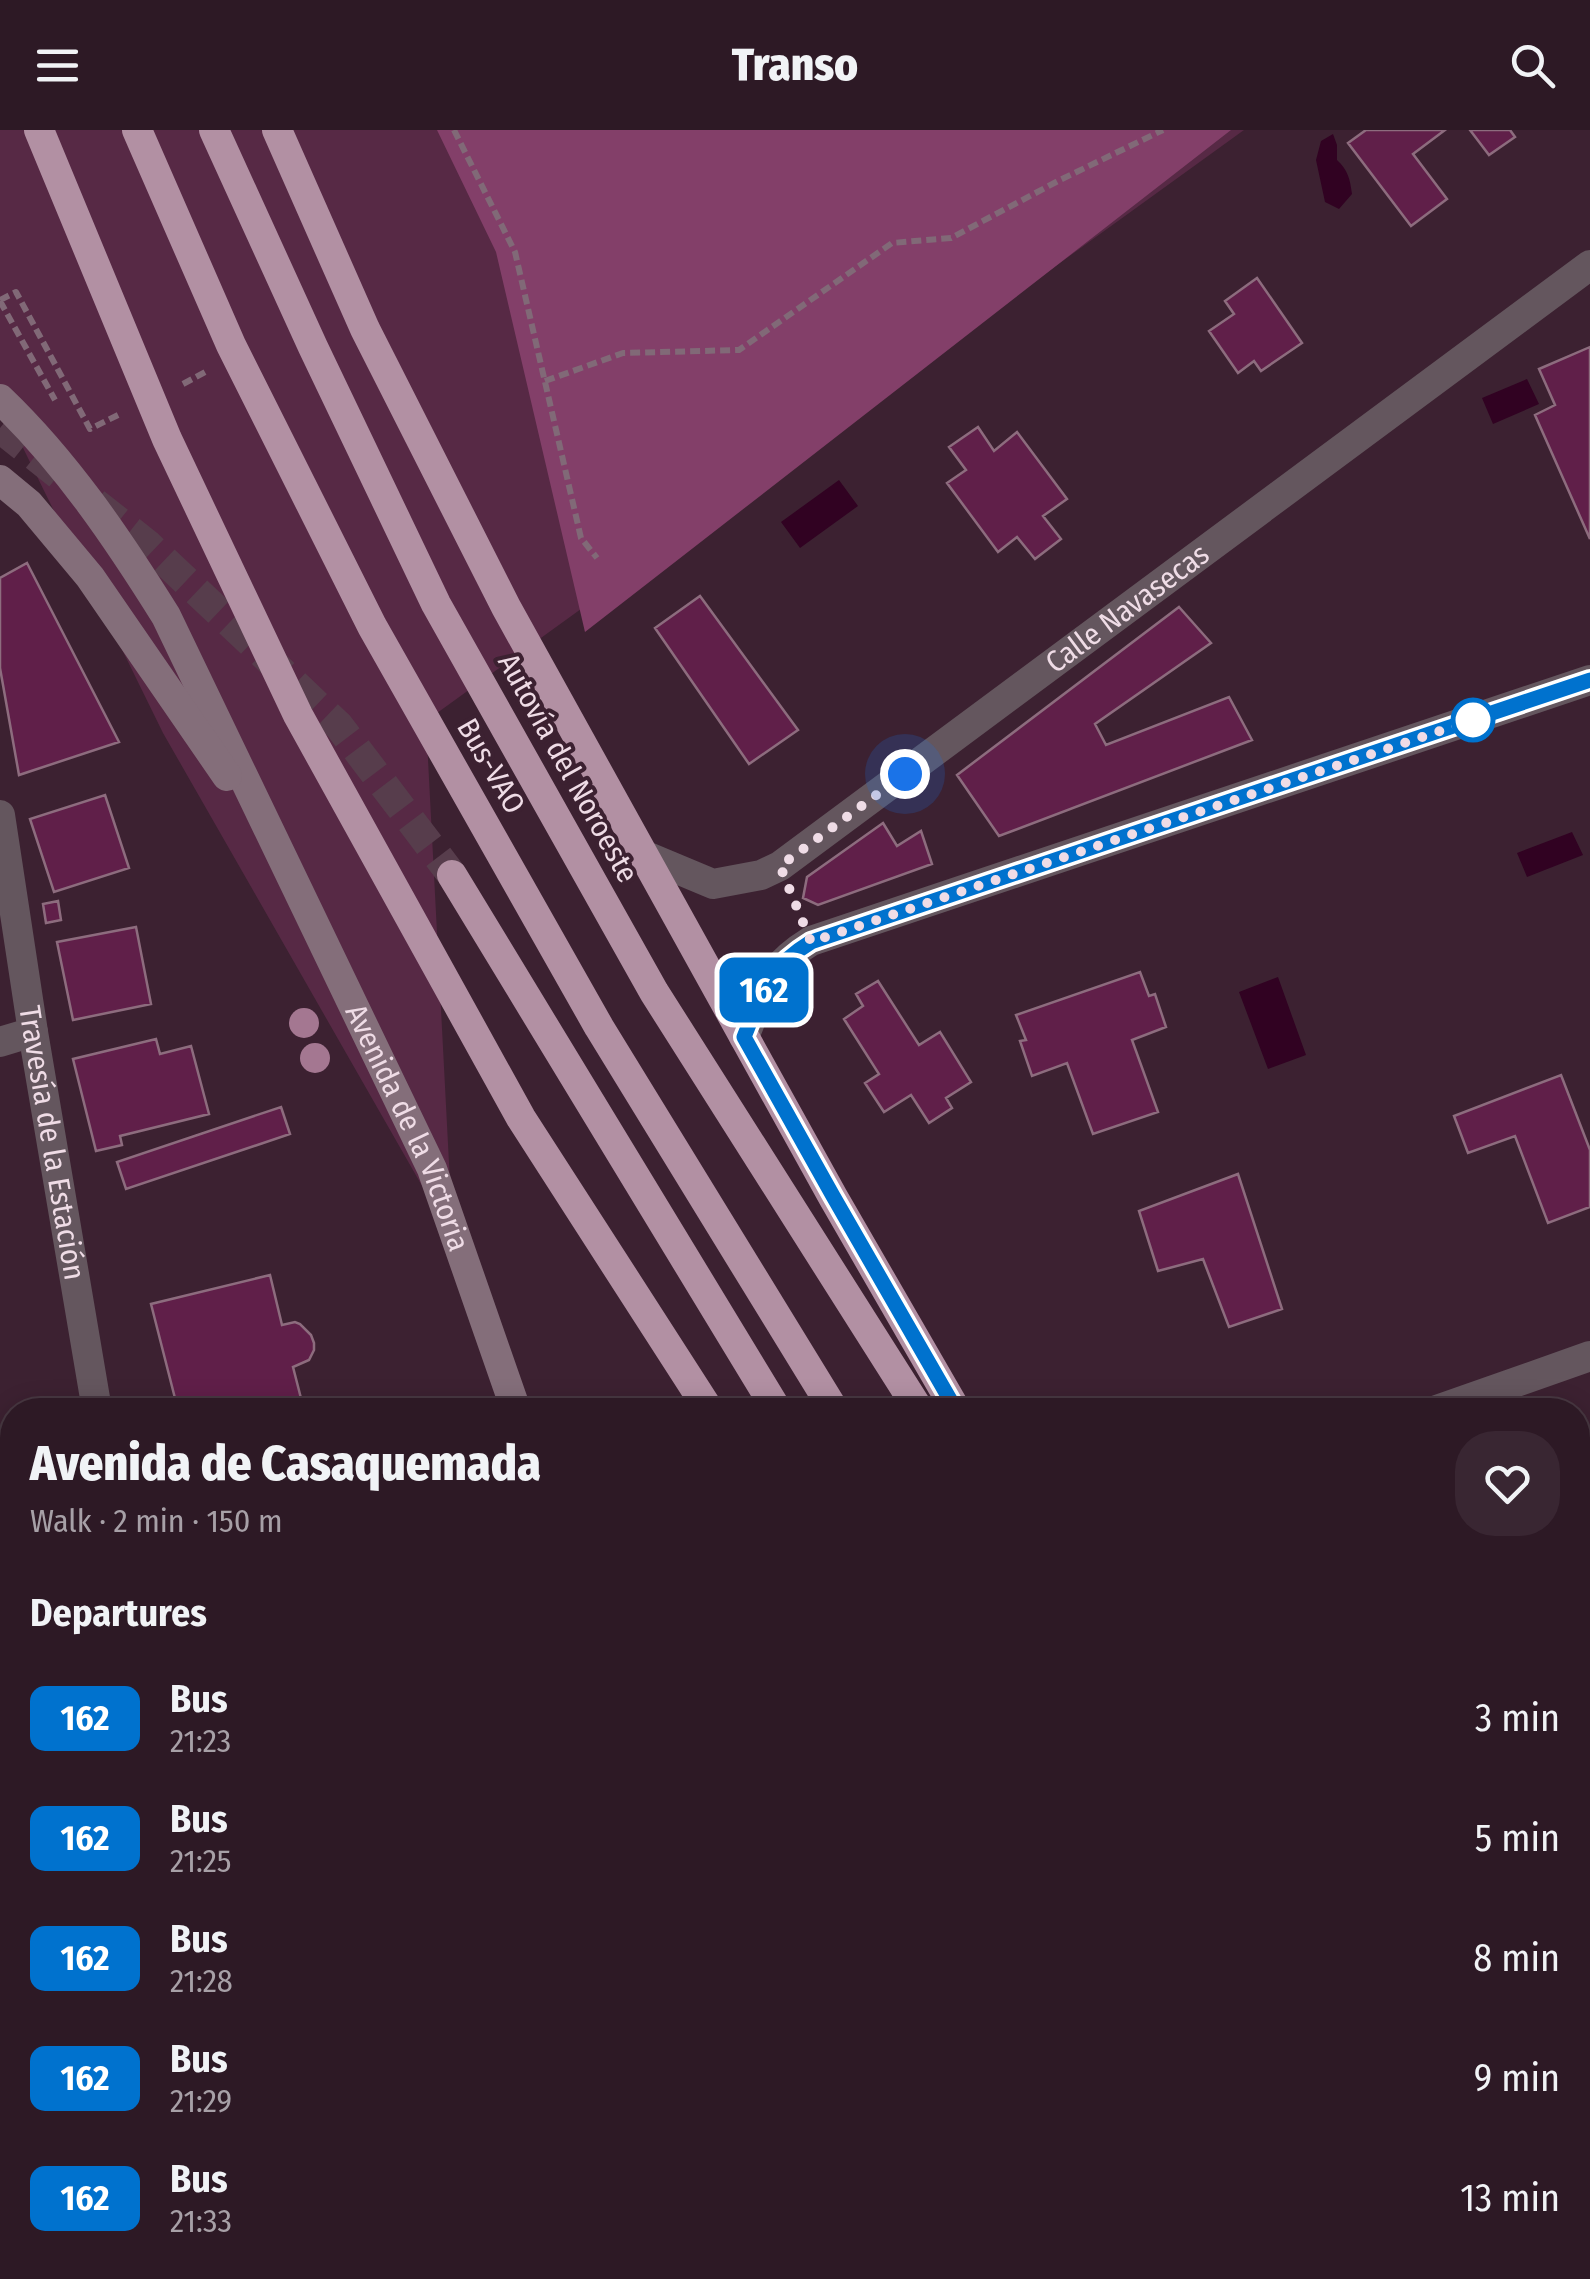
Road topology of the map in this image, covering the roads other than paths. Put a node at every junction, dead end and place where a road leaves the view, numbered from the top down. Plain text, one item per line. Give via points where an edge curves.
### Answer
1 (137, 130) edge
2 (214, 130) edge
3 (278, 130) edge
4 (39, 134) edge
5 (1590, 265) edge
6 (0, 399) edge
7 (0, 480) edge
8 (1590, 680) edge
9 (0, 816) edge
10 (280, 852) junction
11 (646, 856) junction
12 (452, 875) tunnel mouth
13 (32, 1032) junction
14 (744, 1037) junction
15 (0, 1042) edge
16 (1590, 1356) edge
17 (95, 1398) edge
18 (512, 1398) edge
19 (700, 1398) edge
20 (770, 1398) edge
21 (827, 1398) edge
22 (910, 1398) edge
23 (949, 1398) edge
24 (1471, 1398) edge

1 - 21 highway, Bus-VAO via 231,345 372,626 599,1027
2 - 22 highway, Autovía del Noroeste via 436,604 654,992
3 - 11 highway via 422,445
4 - 19 highway via 167,439 298,715 521,1118
5 - 11 street, Calle Navasecas via 780,866 713,884
6 - 10 street, Avenida de la Victoria via 115,535 166,616
7 - 10 street, Avenida de la Victoria via 90,577
8 - 14 street via 811,942 779,965
9 - 13 street, Travesía de la Estación
10 - 18 street, Avenida de la Victoria via 432,1168
11 - 14 highway
12 - 20 highway
13 - 15 street
13 - 17 street, Travesía de la Estación
14 - 23 highway
16 - 24 street

